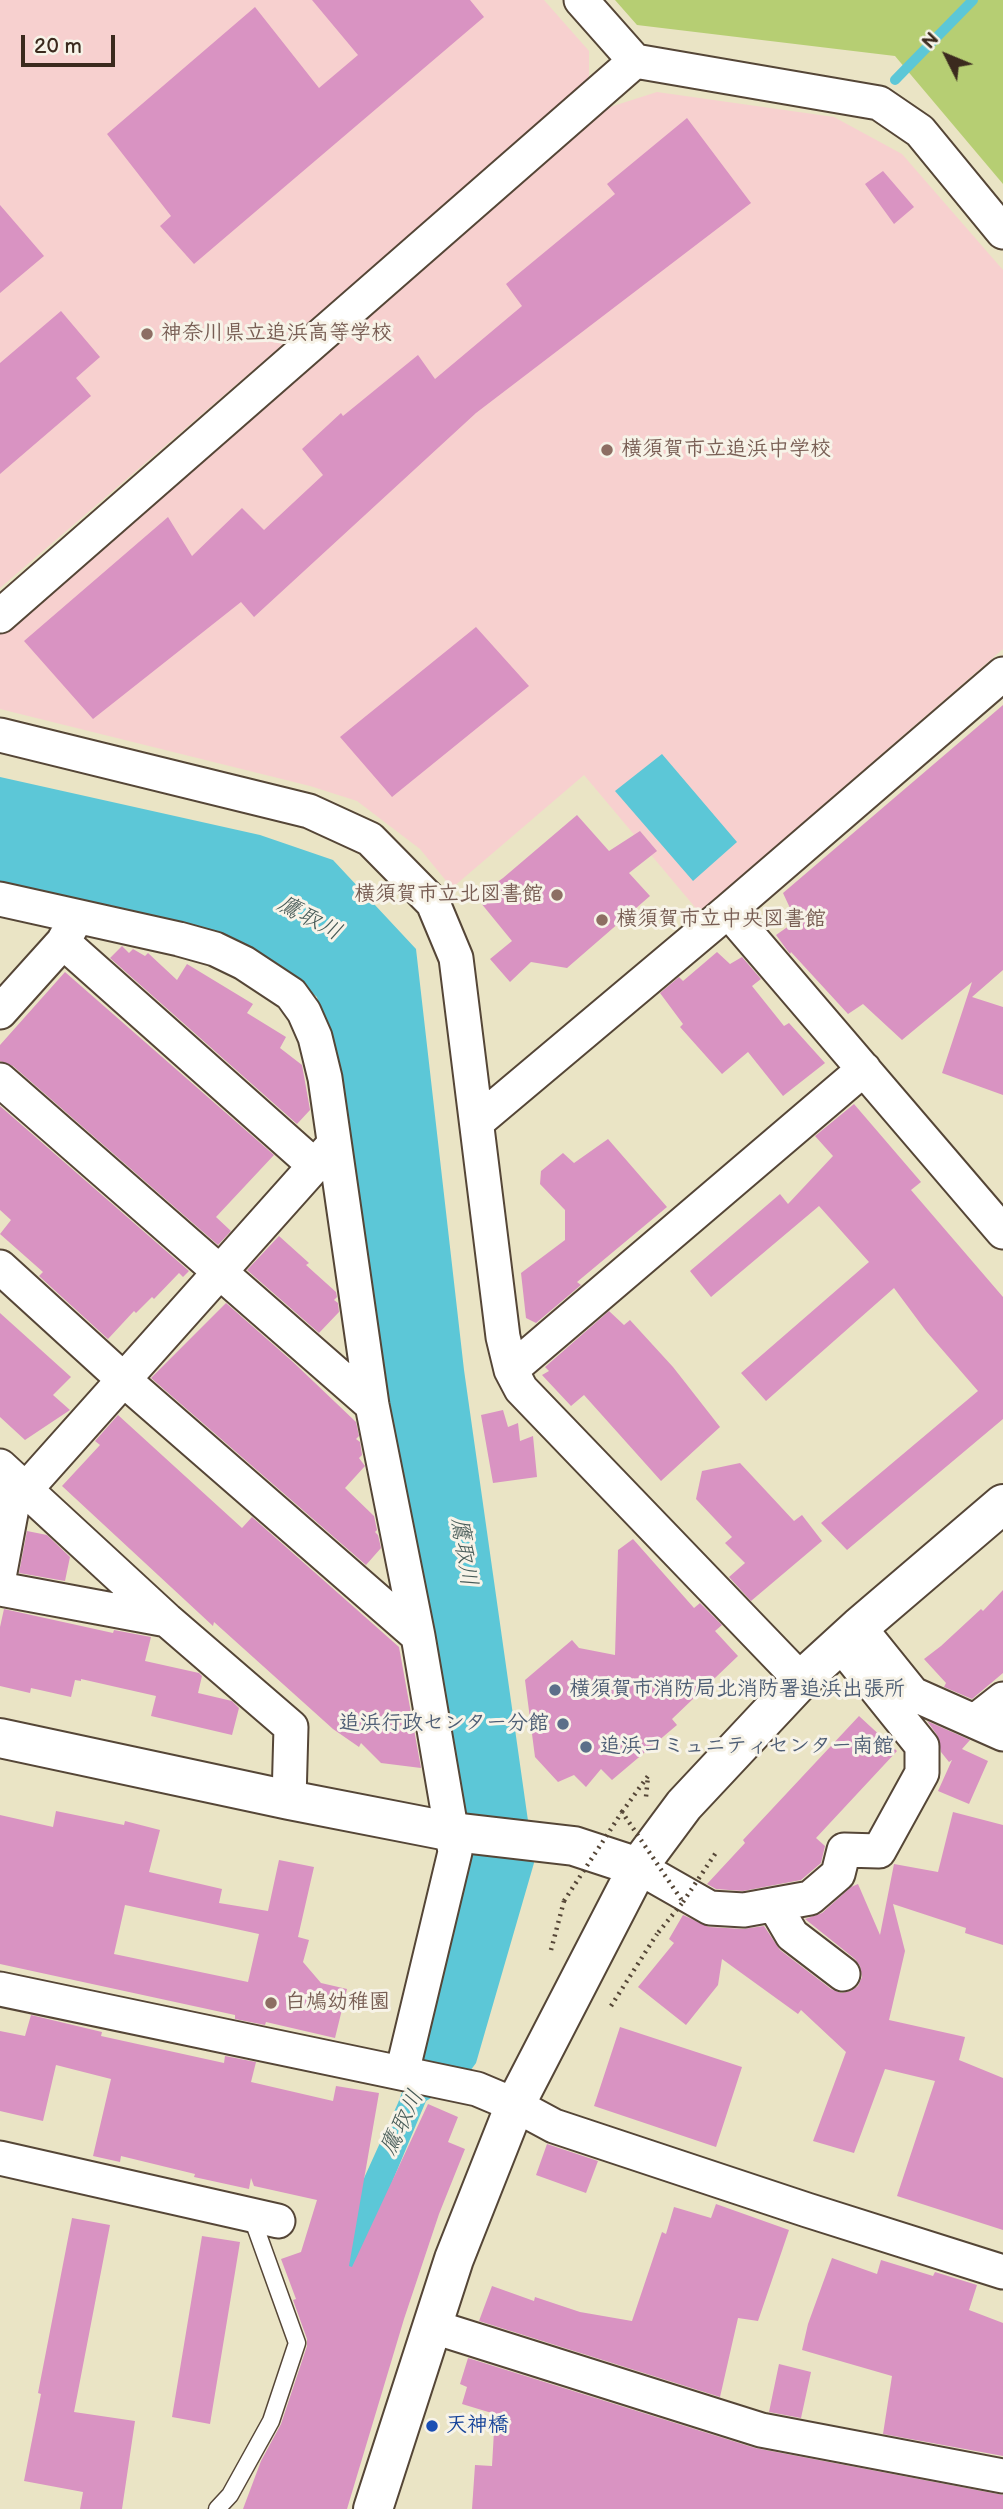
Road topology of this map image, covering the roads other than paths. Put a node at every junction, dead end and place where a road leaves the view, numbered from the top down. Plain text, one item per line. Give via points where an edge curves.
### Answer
1 (581, 0) edge
2 (635, 61) junction
3 (1003, 232) edge
4 (0, 616) edge
5 (1003, 674) edge
6 (0, 735) edge
7 (0, 899) edge
8 (728, 911) junction
9 (70, 929) junction
10 (0, 1012) edge
11 (863, 1069) junction
12 (0, 1080) edge
13 (477, 1122) junction
14 (324, 1155) junction
15 (1003, 1232) edge
16 (0, 1267) edge
17 (221, 1272) junction
18 (511, 1370) junction
19 (124, 1380) junction
20 (372, 1405) junction
21 (16, 1480) edge
22 (1003, 1504) edge
23 (0, 1572) edge
24 (0, 1590) edge
25 (167, 1620) junction
26 (418, 1636) junction
27 (849, 1636) junction
28 (801, 1680) junction
29 (1003, 1699) edge
30 (989, 1728) edge
31 (0, 1738) edge
32 (289, 1800) junction
33 (458, 1833) junction
34 (638, 1867) junction
35 (775, 1906) junction
36 (843, 1974) dead end
37 (0, 1989) edge
38 (402, 2073) junction
39 (515, 2105) junction
40 (0, 2158) edge
41 (265, 2218) joint
42 (1003, 2272) edge
43 (432, 2326) junction
44 (1003, 2476) edge
45 (217, 2509) edge
46 (373, 2509) edge

1 - 2 street
2 - 3 street via 879,103 920,131
2 - 4 street
5 - 8 street
6 - 13 street via 309,811 370,839 433,903 456,958
7 - 9 street
8 - 11 street
8 - 13 street
9 - 10 street
9 - 14 street
9 - 14 street via 179,939 215,949 291,994 315,1037 326,1078
11 - 15 street
11 - 18 street
12 - 17 street
13 - 18 street
14 - 17 street
14 - 20 street
16 - 19 street
17 - 19 street
17 - 20 street
18 - 28 street via 521,1389
19 - 21 street
19 - 26 street
20 - 26 street
21 - 23 street
21 - 25 street
22 - 27 street
24 - 25 street
25 - 32 street via 291,1727
26 - 33 street
27 - 28 street
27 - 30 street via 913,1694
27 - 35 street via 922,1746 922,1773 879,1851 844,1850 838,1874 810,1898
28 - 34 street via 684,1805
29 - 30 street
31 - 32 street
32 - 33 street
33 - 34 street via 574,1846
33 - 38 street
34 - 35 street via 710,1908
34 - 39 street
35 - 36 street via 792,1935
37 - 38 street
38 - 39 street via 477,2089
39 - 42 street via 554,2126
39 - 43 street
40 - 41 street
41 - 45 lane via 297,2343 271,2421 230,2495
43 - 44 street via 761,2430
43 - 46 street

